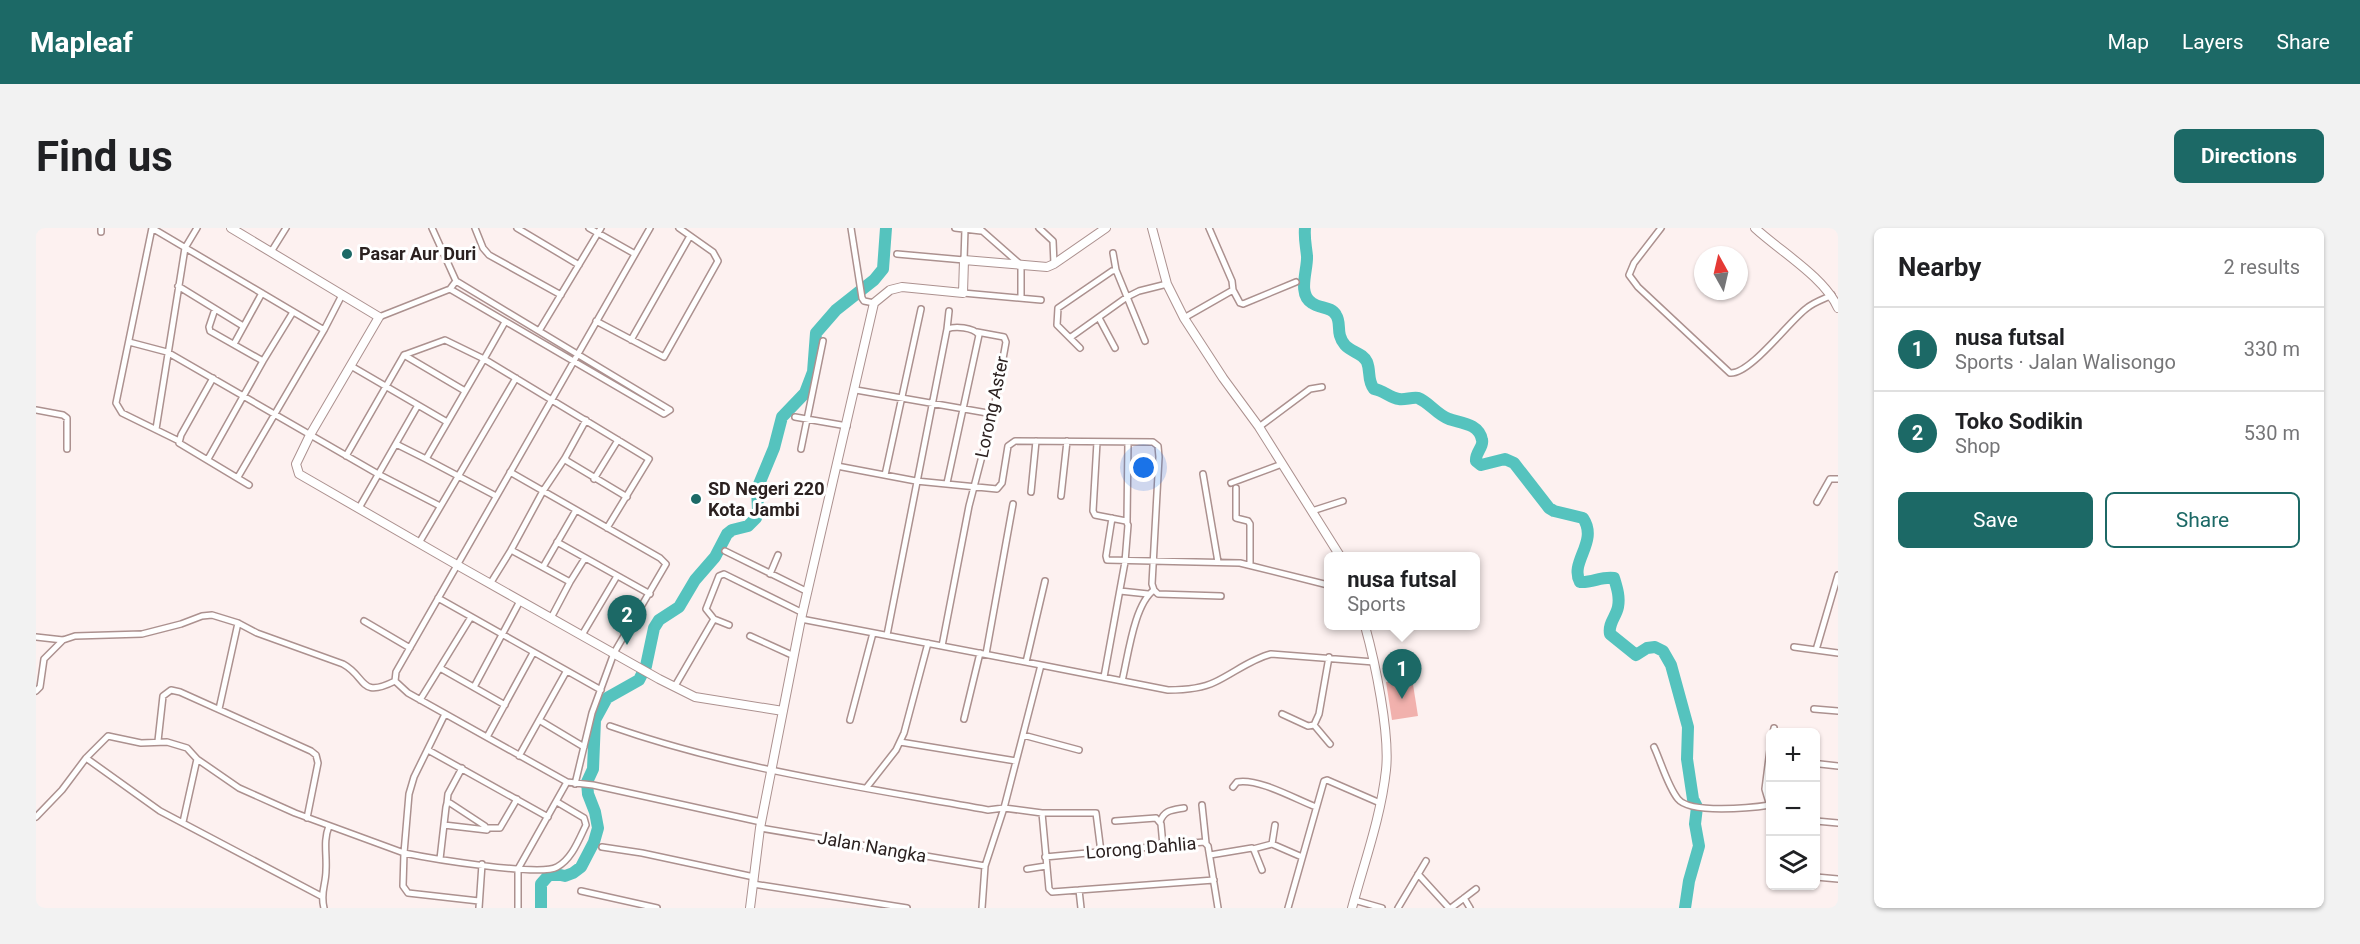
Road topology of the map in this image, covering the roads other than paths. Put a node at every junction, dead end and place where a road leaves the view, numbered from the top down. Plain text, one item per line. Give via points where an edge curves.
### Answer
1 (152, 228) edge
2 (198, 228) edge
3 (286, 228) edge
4 (432, 228) edge
5 (475, 228) edge
6 (517, 228) edge
7 (589, 228) edge
8 (650, 228) edge
9 (679, 228) edge
10 (851, 228) edge
11 (955, 228) edge
12 (1039, 228) edge
13 (1106, 228) edge
14 (1152, 228) edge
15 (1209, 228) edge
16 (1661, 228) edge
17 (1755, 228) edge
18 (235, 229) edge
19 (965, 229) edge
20 (981, 230) edge
21 (600, 231) edge
22 (690, 236) junction
23 (185, 248) junction
24 (271, 252) junction
25 (1113, 253) dead end
26 (635, 254) junction
27 (897, 254) dead end
28 (964, 260) junction
29 (1054, 264) junction
30 (579, 266) junction
31 (1021, 266) junction
32 (1116, 270) junction
33 (456, 281) junction
34 (1296, 282) dead end
35 (1167, 284) junction
36 (178, 286) junction
37 (450, 289) junction
38 (1233, 290) junction
39 (963, 293) junction
40 (262, 294) junction
41 (342, 295) junction
42 (1832, 295) junction
43 (561, 296) junction
44 (1127, 297) junction
45 (1021, 298) junction
46 (1041, 300) dead end
47 (874, 303) junction
48 (1838, 308) edge
49 (215, 309) junction
50 (921, 309) dead end
51 (949, 311) dead end
52 (293, 312) junction
53 (379, 318) junction
54 (1099, 318) junction
55 (1184, 318) junction
56 (596, 321) junction
57 (505, 322) junction
58 (243, 326) junction
59 (946, 329) junction
60 (324, 330) junction
61 (539, 332) junction
62 (977, 332) junction
63 (1071, 337) junction
64 (550, 338) junction
65 (631, 340) junction
66 (823, 341) dead end
67 (1145, 341) dead end
68 (129, 342) junction
69 (234, 344) junction
70 (546, 346) junction
71 (1080, 348) dead end
72 (1115, 348) dead end
73 (167, 352) junction
74 (404, 355) junction
75 (575, 358) junction
76 (483, 359) junction
77 (263, 361) junction
78 (351, 366) junction
79 (213, 378) junction
80 (516, 378) junction
81 (384, 386) junction
82 (1322, 387) dead end
83 (856, 390) junction
84 (465, 391) junction
85 (244, 396) junction
86 (902, 398) junction
87 (552, 399) junction
88 (932, 403) junction
89 (418, 405) junction
90 (963, 408) junction
91 (36, 410) edge
92 (276, 414) junction
93 (993, 414) junction
94 (795, 417) dead end
95 (808, 419) junction
96 (586, 420) junction
97 (447, 423) junction
98 (847, 426) junction
99 (1259, 426) junction
100 (156, 429) junction
101 (310, 435) junction
102 (618, 440) junction
103 (179, 441) junction
104 (1036, 441) junction
105 (1067, 441) junction
106 (1097, 442) junction
107 (1128, 442) junction
108 (396, 444) junction
109 (67, 449) dead end
110 (801, 449) dead end
111 (346, 456) junction
112 (565, 458) junction
113 (208, 459) junction
114 (426, 459) junction
115 (1282, 464) junction
116 (837, 466) junction
117 (510, 472) junction
118 (378, 474) junction
119 (1203, 474) dead end
120 (885, 475) junction
121 (459, 476) junction
122 (238, 477) junction
123 (594, 479) junction
124 (1838, 479) edge
125 (916, 481) junction
126 (947, 483) junction
127 (1230, 483) dead end
128 (249, 485) dead end
129 (975, 487) junction
130 (1236, 488) dead end
131 (543, 491) junction
132 (1031, 492) dead end
133 (496, 496) junction
134 (1061, 496) dead end
135 (627, 497) junction
136 (1343, 501) dead end
137 (1817, 502) dead end
138 (1013, 504) dead end
139 (440, 506) junction
140 (359, 508) junction
141 (576, 510) junction
142 (1312, 511) junction
143 (1112, 518) junction
144 (1127, 522) junction
145 (607, 528) junction
146 (558, 542) junction
147 (419, 543) junction
148 (511, 550) junction
149 (725, 551) dead end
150 (1338, 552) edge
151 (778, 555) dead end
152 (585, 558) junction
153 (1125, 562) junction
154 (1153, 562) junction
155 (1218, 562) junction
156 (457, 565) junction
157 (1250, 565) junction
158 (543, 567) junction
159 (770, 574) junction
160 (1838, 575) edge
161 (617, 576) junction
162 (1045, 581) dead end
163 (570, 582) junction
164 (490, 584) junction
165 (1324, 584) edge
166 (1120, 591) junction
167 (808, 592) junction
168 (1151, 592) junction
169 (650, 594) junction
170 (1221, 596) dead end
171 (438, 598) junction
172 (1830, 598) junction
173 (520, 601) junction
174 (1838, 603) edge
175 (802, 616) junction
176 (471, 617) junction
177 (551, 618) junction
178 (714, 619) junction
179 (364, 621) dead end
180 (238, 623) junction
181 (729, 625) dead end
182 (1366, 630) edge
183 (873, 633) junction
184 (582, 635) junction
185 (887, 635) junction
186 (503, 636) junction
187 (750, 636) dead end
188 (36, 637) edge
189 (63, 640) junction
190 (928, 643) junction
191 (942, 646) junction
192 (1794, 647) dead end
193 (410, 648) junction
194 (1816, 650) junction
195 (533, 653) junction
196 (614, 653) junction
197 (1838, 653) edge
198 (983, 654) junction
199 (794, 656) junction
200 (1329, 657) junction
201 (1026, 662) junction
202 (1374, 662) junction
203 (1041, 665) junction
204 (440, 668) junction
205 (566, 672) junction
206 (1104, 677) junction
207 (395, 681) junction
208 (1122, 681) junction
209 (675, 686) junction
210 (474, 687) junction
211 (601, 690) junction
212 (36, 691) edge
213 (420, 700) junction
214 (505, 705) junction
215 (1814, 709) dead end
216 (219, 710) junction
217 (783, 711) junction
218 (1838, 711) edge
219 (446, 714) junction
220 (1282, 714) dead end
221 (964, 719) dead end
222 (539, 720) junction
223 (850, 720) dead end
224 (1314, 725) junction
225 (610, 726) dead end
226 (1023, 735) junction
227 (487, 737) junction
228 (158, 741) junction
229 (900, 742) junction
230 (1330, 744) dead end
231 (584, 747) junction
232 (1654, 747) dead end
233 (428, 750) junction
234 (1079, 750) dead end
235 (519, 756) junction
236 (87, 758) junction
237 (197, 759) junction
238 (1016, 761) junction
239 (1820, 764) dead end
240 (1838, 766) edge
241 (462, 768) junction
242 (771, 770) junction
243 (567, 782) junction
244 (575, 784) junction
245 (867, 787) junction
246 (1233, 787) dead end
247 (517, 799) junction
248 (557, 802) junction
249 (447, 803) junction
250 (1380, 803) junction
251 (1202, 804) dead end
252 (1766, 806) edge
253 (1316, 807) junction
254 (1004, 808) junction
255 (1184, 808) dead end
256 (1042, 813) junction
257 (36, 817) edge
258 (548, 817) junction
259 (308, 818) junction
260 (1115, 821) dead end
261 (1820, 821) edge
262 (183, 822) junction
263 (1160, 822) junction
264 (1838, 823) edge
265 (444, 825) junction
266 (761, 825) junction
267 (1275, 825) dead end
268 (329, 826) junction
269 (487, 828) junction
270 (1206, 843) junction
271 (1272, 844) junction
272 (1163, 846) junction
273 (602, 847) dead end
274 (1253, 849) junction
275 (1101, 852) junction
276 (404, 853) junction
277 (1210, 855) junction
278 (1045, 857) junction
279 (1302, 857) junction
280 (440, 859) junction
281 (1426, 861) dead end
282 (482, 864) junction
283 (985, 866) junction
284 (1046, 866) junction
285 (1027, 868) dead end
286 (518, 869) junction
287 (1262, 870) dead end
288 (1419, 874) junction
289 (1820, 877) edge
290 (1838, 879) edge
291 (754, 880) junction
292 (1214, 880) junction
293 (1476, 889) dead end
294 (1079, 890) junction
295 (581, 891) dead end
296 (321, 896) junction
297 (1464, 898) junction
298 (479, 904) edge
299 (1353, 904) edge
300 (324, 908) edge
301 (518, 908) edge
302 (657, 908) edge
303 (750, 908) edge
304 (907, 908) edge
305 (982, 908) edge
306 (1081, 908) edge
307 (1218, 908) edge
308 (1288, 908) edge
309 (1382, 908) edge
310 (1398, 908) edge
311 (1450, 908) edge
312 (1470, 908) edge

1 - 23 street
1 - 68 street
2 - 23 street
3 - 24 street
4 - 33 street
5 - 43 street via 489,255
6 - 30 street
7 - 21 street
8 - 26 street
9 - 22 street
10 - 47 street via 861,296
11 - 19 street
12 - 29 street via 1053,241
13 - 29 street
14 - 35 street
15 - 38 street
16 - 42 street via 1629,275 1730,373 1753,361 1808,307
17 - 42 street
18 - 24 street
19 - 20 street
19 - 28 street
20 - 31 street
21 - 26 street
21 - 30 street
22 - 65 street
22 - 65 street via 718,261 664,357
23 - 36 street
23 - 40 street
24 - 41 street
25 - 32 street
26 - 56 street
27 - 28 street
28 - 31 street
28 - 39 street
29 - 31 street
30 - 43 street
31 - 45 street
32 - 44 street
32 - 63 street via 1058,308 1058,325
33 - 37 street
33 - 61 street
34 - 38 street via 1243,304
35 - 44 street
35 - 55 street
36 - 49 street
36 - 73 street
37 - 53 street
37 - 57 street
38 - 55 street
39 - 45 street
39 - 47 street via 902,287 890,290
40 - 52 street
40 - 58 street
41 - 53 street
41 - 60 street
42 - 48 street
43 - 61 street
44 - 54 street
44 - 67 street
45 - 46 street
47 - 83 street
49 - 58 street
49 - 69 street via 209,329
50 - 86 street
51 - 59 street
52 - 60 street
52 - 77 street
53 - 78 street
54 - 63 street
54 - 72 street
55 - 99 street
56 - 65 street
56 - 75 street
57 - 70 street
57 - 76 street
58 - 69 street
59 - 62 street
59 - 88 street
60 - 92 street
61 - 64 street
62 - 90 street
62 - 93 street, Lorong Aster via 1004,337 1006,342
63 - 71 street
64 - 70 street
64 - 75 street
66 - 95 street
68 - 73 street
68 - 100 street via 116,403 122,412
69 - 77 street
70 - 75 street
73 - 79 street
73 - 100 street
74 - 76 street via 445,340
74 - 81 street
74 - 84 street
75 - 75 street via 670,410 664,414
75 - 87 street
76 - 80 street
76 - 84 street
77 - 85 street
78 - 81 street
78 - 101 street
79 - 85 street
79 - 103 street
80 - 87 street
80 - 121 street
81 - 89 street
81 - 111 street
82 - 99 street via 1310,389
83 - 86 street
83 - 98 street
84 - 97 street
85 - 92 street
85 - 113 street
86 - 88 street
86 - 120 street
87 - 96 street
87 - 117 street
88 - 90 street
88 - 125 street
89 - 97 street
89 - 108 street
90 - 93 street
90 - 126 street
91 - 109 street via 66,417
92 - 101 street
92 - 122 street
93 - 129 street, Lorong Aster
94 - 95 street
95 - 98 street
95 - 110 street
96 - 102 street
96 - 112 street
97 - 114 street
98 - 116 street
99 - 115 street
100 - 103 street
101 - 111 street
101 - 140 street via 296,464 299,474
102 - 123 street
102 - 135 street via 649,459
103 - 113 street
104 - 105 street
104 - 129 street via 1008,446 1002,483 997,489
104 - 132 street
105 - 106 street
105 - 134 street
106 - 107 street
106 - 143 street via 1093,511 1095,515
107 - 144 street
107 - 154 street via 1154,442 1158,446
108 - 114 street
108 - 118 street
111 - 118 street
112 - 123 street
112 - 131 street
113 - 122 street
114 - 121 street
115 - 127 street
115 - 142 street
116 - 120 street
116 - 167 street
117 - 131 street
117 - 133 street
118 - 139 street
118 - 140 street
119 - 155 street
120 - 125 street
121 - 133 street
121 - 139 street
122 - 128 street
123 - 135 street
124 - 137 street via 1830,479
125 - 126 street
125 - 185 street
126 - 129 street
129 - 191 street, Lorong Aster
130 - 157 street via 1236,518 1250,524
131 - 141 street
131 - 148 street
133 - 156 street
135 - 145 street
136 - 142 street
138 - 198 street
139 - 147 street
140 - 147 street
141 - 145 street
141 - 146 street
142 - 150 street
143 - 144 street
143 - 153 street via 1106,560
144 - 153 street
145 - 169 street via 665,561 666,568
146 - 152 street
146 - 158 street
147 - 156 street
148 - 158 street
148 - 164 street
149 - 159 street
151 - 159 street
152 - 161 street
152 - 163 street
153 - 154 street
153 - 166 street
154 - 155 street
154 - 168 street
155 - 157 street
156 - 164 street
156 - 171 street
157 - 165 street
158 - 163 street
159 - 167 street
160 - 172 street
161 - 169 street
161 - 184 street
162 - 201 street
163 - 177 street
164 - 173 street
166 - 168 street
166 - 206 street
167 - 175 street
168 - 170 street
168 - 208 street via 1140,609
169 - 196 street
171 - 176 street
171 - 193 street
172 - 174 street
172 - 194 street
173 - 177 street
173 - 186 street
175 - 178 street via 721,575 707,607
175 - 183 street
175 - 199 street
176 - 186 street
176 - 204 street
177 - 184 street
178 - 181 street
178 - 209 street
179 - 193 street
180 - 189 street via 208,615 142,634 75,636
180 - 207 street via 343,664 368,687
180 - 216 street
182 - 202 street
183 - 185 street
183 - 223 street
184 - 196 street
185 - 190 street
186 - 195 street
186 - 210 street
187 - 199 street
188 - 189 street
189 - 212 street via 44,659
190 - 191 street
190 - 229 street
191 - 198 street
192 - 194 street
193 - 207 street
194 - 197 street
195 - 205 street
195 - 214 street
196 - 209 street
196 - 211 street
198 - 201 street
198 - 221 street
199 - 217 street
200 - 202 street
200 - 208 street via 1266,655 1214,683 1191,689 1168,690
200 - 224 street
201 - 203 street
202 - 250 street via 1387,757
203 - 206 street
203 - 226 street
204 - 210 street
204 - 213 street
205 - 211 street
205 - 222 street
206 - 208 street
207 - 213 street, Jalan Nangka
209 - 217 street via 696,697
210 - 214 street
211 - 231 street
213 - 219 street, Jalan Nangka
214 - 227 street
215 - 218 street
216 - 228 street via 180,692 168,691 162,702
216 - 259 street via 316,755
217 - 242 street
219 - 227 street, Jalan Nangka
219 - 233 street
220 - 224 street
222 - 231 street
222 - 235 street
224 - 230 street
225 - 242 street via 646,739
226 - 234 street
226 - 238 street
227 - 235 street, Jalan Nangka
228 - 236 street via 141,743 108,736
228 - 237 street via 187,748
229 - 238 street
229 - 245 street
231 - 244 street
232 - 252 street via 1676,796 1685,805 1734,810
233 - 241 street
233 - 276 street via 409,794
235 - 243 street, Jalan Nangka
236 - 257 street
236 - 262 street via 147,803
237 - 259 street via 239,788
237 - 262 street
238 - 254 street
239 - 240 street
241 - 247 street
241 - 249 street
242 - 245 street
242 - 266 street
243 - 244 street, Jalan Nangka
243 - 248 street
244 - 266 street, Jalan Nangka
245 - 254 street via 988,810
246 - 253 street via 1244,781
247 - 258 street
247 - 269 street via 500,828
248 - 258 street
248 - 286 street via 586,821 571,853 553,869
249 - 265 street
249 - 269 street
250 - 253 street via 1328,780 1323,783
250 - 299 street
251 - 270 street
253 - 279 street
254 - 256 street
254 - 283 street
255 - 263 street via 1167,811
256 - 275 street via 1096,813
256 - 278 street
258 - 286 street
259 - 268 street
260 - 263 street via 1156,818
261 - 264 street
262 - 296 street
263 - 272 street
265 - 269 street via 485,831
265 - 280 street
266 - 283 street, Jalan Nangka
266 - 291 street
267 - 271 street
268 - 276 street
268 - 296 street via 325,847 327,870
270 - 272 street, Lorong Dahlia
270 - 277 street, Lorong Dahlia
271 - 274 street
271 - 279 street
272 - 275 street, Lorong Dahlia
273 - 291 street
274 - 277 street
274 - 287 street
275 - 278 street, Lorong Dahlia
276 - 280 street
276 - 298 street via 405,891
277 - 292 street, Lorong Dahlia
278 - 284 street
279 - 308 street
280 - 282 street
281 - 288 street
282 - 286 street
282 - 298 street
283 - 305 street
284 - 285 street
284 - 294 street via 1051,891
286 - 301 street
288 - 310 street
288 - 311 street
289 - 290 street
291 - 303 street
291 - 304 street
292 - 294 street
292 - 307 street, Lorong Dahlia
293 - 297 street
294 - 306 street
295 - 302 street
296 - 300 street
297 - 311 street
297 - 312 street
299 - 309 street

